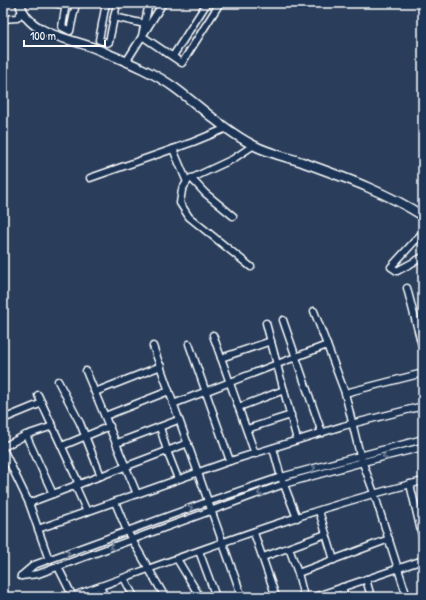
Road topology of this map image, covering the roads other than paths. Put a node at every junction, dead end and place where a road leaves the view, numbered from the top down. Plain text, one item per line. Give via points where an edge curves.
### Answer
1 (20, 3) edge
2 (54, 3) edge
3 (76, 3) edge
4 (106, 3) edge
5 (117, 3) edge
6 (149, 3) edge
7 (163, 3) edge
8 (207, 3) edge
9 (220, 3) edge
10 (65, 4) edge
11 (22, 12) junction
12 (114, 17) junction
13 (3, 19) edge
14 (145, 24) junction
15 (142, 36) junction
16 (173, 56) junction
17 (126, 62) junction
18 (227, 128) junction
19 (254, 145) junction
20 (173, 149) junction
21 (90, 178) dead end
22 (189, 180) junction
23 (233, 216) dead end
24 (423, 216) edge
25 (423, 232) edge
26 (423, 257) edge
27 (251, 267) dead end
28 (407, 288) dead end
29 (314, 311) dead end
30 (283, 320) dead end
31 (266, 323) dead end
32 (213, 335) dead end
33 (271, 341) junction
34 (189, 344) dead end
35 (327, 345) junction
36 (154, 346) dead end
37 (423, 347) edge
38 (296, 356) junction
39 (221, 358) junction
40 (161, 366) junction
41 (277, 366) junction
42 (86, 371) dead end
43 (423, 373) edge
44 (58, 382) dead end
45 (230, 383) junction
46 (206, 390) junction
47 (284, 390) junction
48 (168, 391) junction
49 (95, 392) junction
50 (345, 393) junction
51 (38, 395) dead end
52 (42, 403) junction
53 (173, 404) junction
54 (423, 406) edge
55 (239, 407) junction
56 (290, 415) junction
57 (105, 416) junction
58 (3, 419) edge
59 (178, 420) junction
60 (353, 424) junction
61 (53, 426) junction
62 (110, 426) junction
63 (160, 427) junction
64 (247, 429) junction
65 (322, 433) junction
66 (26, 435) junction
67 (85, 435) junction
68 (423, 439) edge
69 (297, 440) junction
70 (116, 443) junction
71 (188, 443) junction
72 (62, 446) junction
73 (423, 447) edge
74 (3, 448) edge
75 (273, 448) junction
76 (167, 451) junction
77 (255, 454) junction
78 (362, 458) junction
79 (230, 461) junction
80 (126, 466) junction
81 (198, 471) junction
82 (101, 476) junction
83 (281, 477) junction
84 (178, 480) junction
85 (423, 481) edge
86 (284, 484) junction
87 (410, 484) junction
88 (77, 485) junction
89 (374, 493) junction
90 (53, 494) junction
91 (137, 494) junction
92 (115, 502) junction
93 (207, 502) junction
94 (29, 503) junction
95 (211, 511) junction
96 (318, 511) junction
97 (87, 512) junction
98 (297, 518) junction
99 (38, 529) junction
100 (422, 530) edge
101 (127, 532) junction
102 (254, 532) junction
103 (326, 534) junction
104 (389, 539) junction
105 (132, 540) junction
106 (423, 540) edge
107 (223, 543) junction
108 (289, 548) junction
109 (198, 551) junction
110 (263, 557) junction
111 (177, 559) junction
112 (49, 560) junction
113 (334, 560) junction
114 (423, 560) edge
115 (58, 566) junction
116 (397, 567) junction
117 (148, 569) junction
118 (298, 573) junction
119 (124, 578) junction
120 (366, 579) junction
121 (100, 586) junction
122 (342, 587) junction
123 (241, 595) edge
124 (73, 597) edge
125 (105, 597) edge
126 (134, 597) edge
127 (165, 597) edge
128 (200, 597) edge
129 (216, 597) edge
130 (234, 597) edge
131 (276, 597) edge
132 (304, 597) edge
133 (314, 597) edge
134 (345, 597) edge
135 (372, 597) edge
136 (407, 597) edge

1 - 11 street
2 - 10 street
3 - 10 street via 71,30 63,28
4 - 12 street via 100,42 109,42
5 - 12 street
6 - 14 street
7 - 15 street
8 - 16 street
9 - 16 street via 182,63
11 - 13 street via 17,18
11 - 17 street via 31,23 54,35 96,48
12 - 14 street
14 - 15 street
15 - 16 street
15 - 17 street
17 - 18 street via 174,87
18 - 19 street
18 - 20 street
19 - 22 street via 233,159
19 - 24 street via 368,187
20 - 21 street
20 - 22 street
22 - 23 street
22 - 27 street via 180,196 181,208
25 - 26 street via 391,267 397,271
28 - 37 street
29 - 35 street
30 - 38 street
31 - 33 street
32 - 39 street
33 - 39 street
33 - 41 street
34 - 46 street
35 - 38 street
35 - 50 street
36 - 40 street
38 - 41 street
38 - 65 street
39 - 45 street
40 - 48 street
40 - 49 street
41 - 45 street
41 - 47 street
42 - 49 street
43 - 50 street
44 - 67 street
45 - 46 street
45 - 55 street
46 - 53 street
46 - 79 street
47 - 55 street
47 - 56 street
48 - 53 street
48 - 57 street
49 - 57 street
50 - 60 street
51 - 52 street
52 - 58 street
52 - 61 street
53 - 59 street
54 - 60 street
55 - 64 street
56 - 64 street
56 - 69 street
57 - 62 street
59 - 63 street
59 - 71 street
60 - 65 street
60 - 78 street
61 - 66 street
61 - 72 street
62 - 67 street
62 - 70 street
63 - 70 street
63 - 76 street
64 - 77 street
65 - 69 street
66 - 74 street
66 - 90 street
67 - 72 street
67 - 82 street
68 - 78 street
69 - 75 street
70 - 80 street
71 - 76 street
71 - 81 street
72 - 88 street
73 -> 78 street
74 - 94 street
75 - 77 street
75 - 83 street
76 - 80 street
76 - 84 street
77 - 79 street
83 -> 78 street
78 - 86 street
78 - 89 street
79 - 81 street
80 - 82 street
80 - 91 street
81 - 84 street
81 - 93 street
82 - 88 street
83 - 86 street
83 - 93 street
84 - 91 street
85 - 87 street
86 -> 95 street
86 - 98 street
87 - 89 street
87 - 100 street
88 - 90 street
88 - 97 street
89 - 96 street
89 - 104 street
90 - 94 street
91 - 92 street
92 - 97 street
92 - 101 street
93 - 95 street
101 -> 93 street
94 - 99 street
95 - 105 street
95 - 107 street
96 - 98 street
96 - 103 street
97 - 99 street
98 - 102 street
99 - 112 street
100 - 106 street
101 - 105 street
112 -> 101 street
102 - 107 street
102 - 110 street
103 - 108 street
103 - 113 street
104 - 113 street
104 - 116 street
105 -> 115 street
105 - 117 street
107 - 109 street
107 - 123 street
108 - 110 street
108 - 118 street
109 - 111 street
109 - 129 street
110 - 131 street
111 - 117 street
111 - 128 street
112 - 115 street via 34,565 20,576 38,574
113 - 118 street
114 - 116 street
115 - 124 street
116 - 120 street
116 - 136 street
117 - 119 street
117 - 127 street
118 - 132 street
119 - 121 street
119 - 126 street
120 - 122 street
120 - 135 street
121 - 124 street
121 - 125 street
122 - 133 street
122 - 134 street
123 - 130 street

